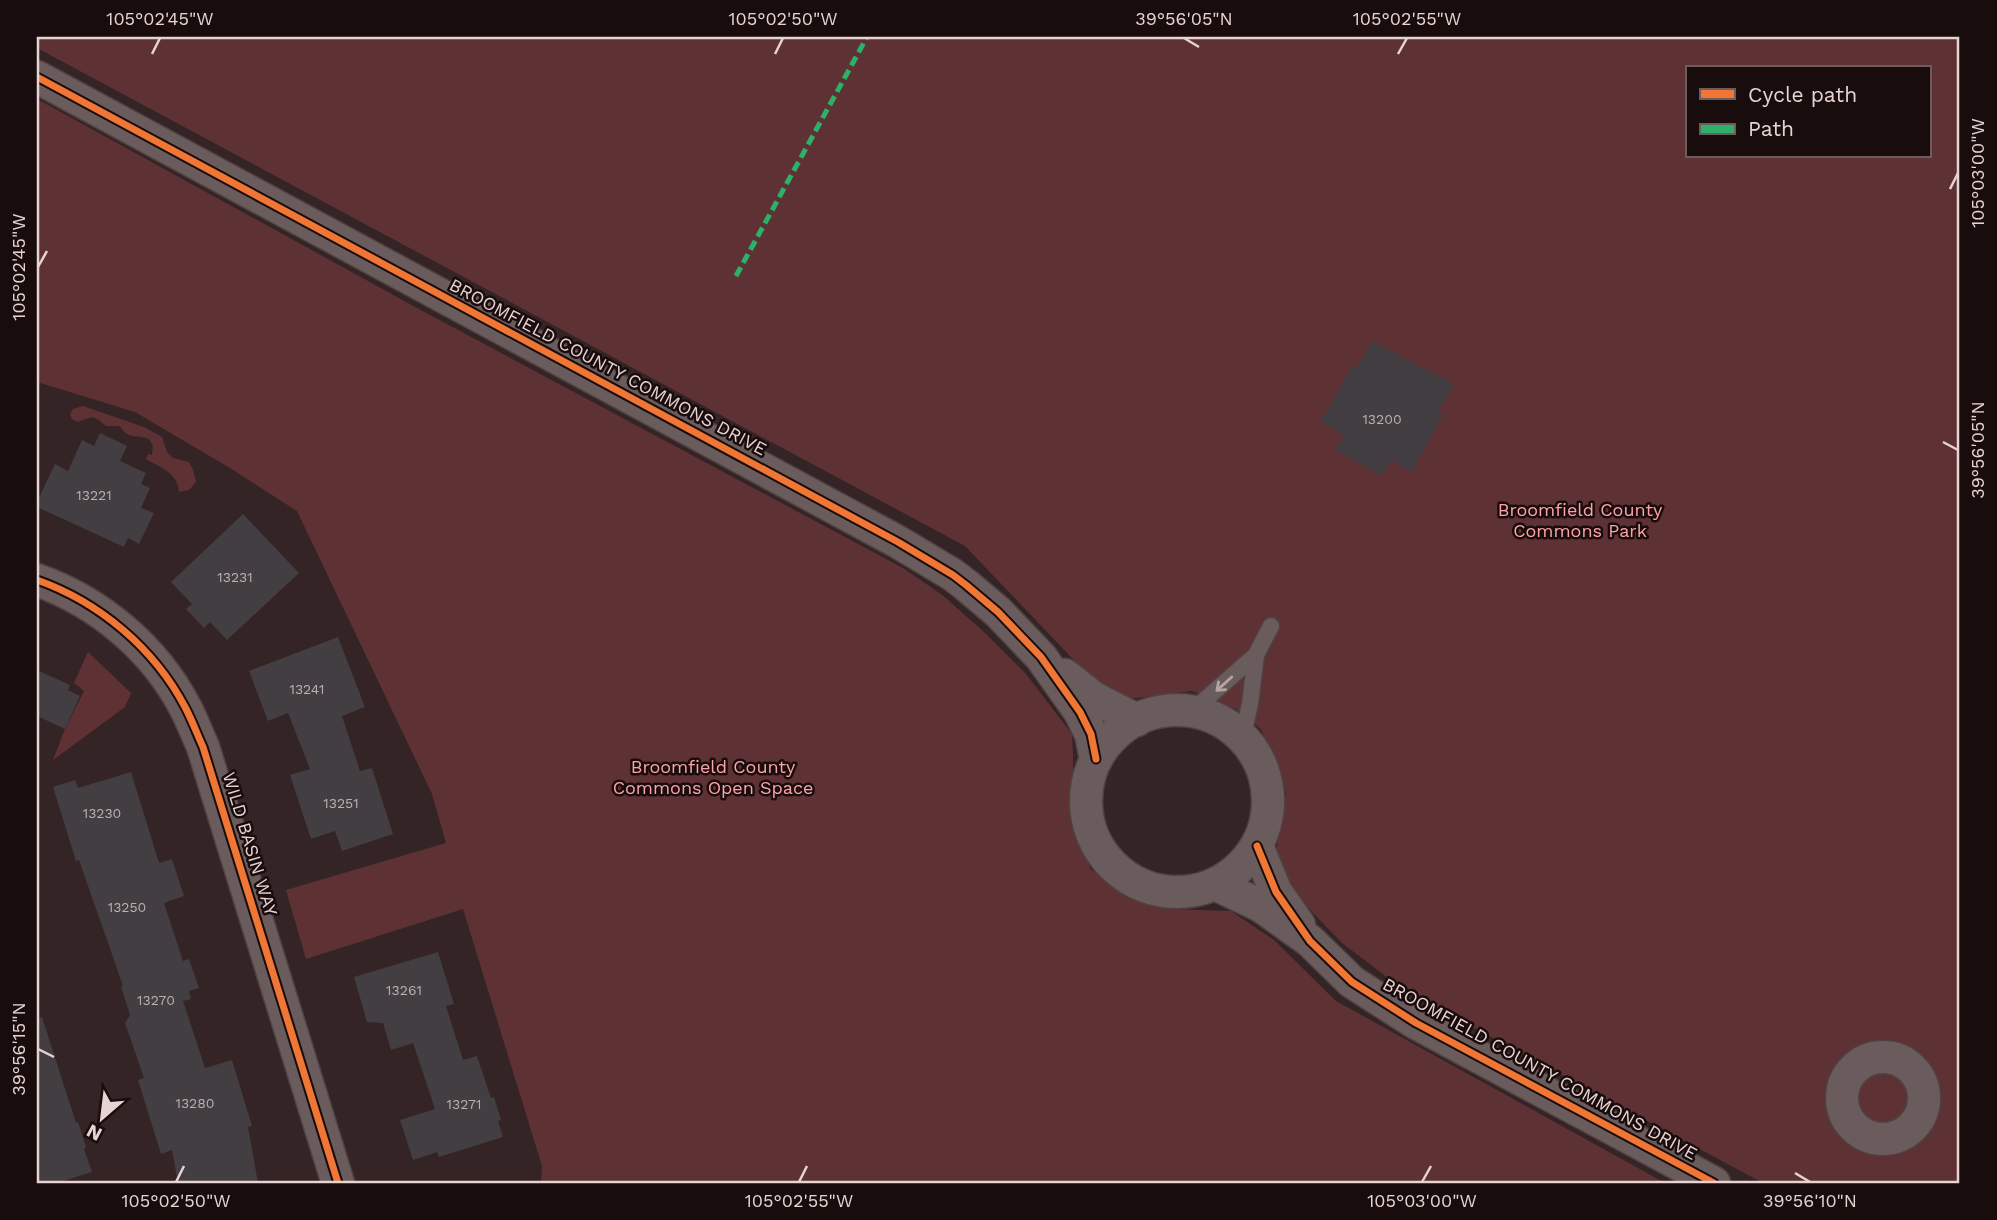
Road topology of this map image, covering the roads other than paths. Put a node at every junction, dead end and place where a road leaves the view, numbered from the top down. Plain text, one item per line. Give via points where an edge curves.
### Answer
1 (37, 77) edge
2 (37, 580) edge
3 (1271, 626) dead end
4 (1256, 655) junction
5 (1041, 657) junction
6 (1191, 712) junction
7 (1137, 720) junction
8 (1242, 739) junction
9 (1096, 759) junction
10 (1257, 846) junction
11 (1215, 884) junction
12 (1310, 941) junction
13 (338, 1183) edge
14 (1714, 1183) edge

1 - 5 street, BROOMFIELD COUNTY COMMONS DRIVE via 906,546 966,585
2 - 13 street, WILD BASIN WAY via 100,611 133,638 185,707 203,747
3 - 4 lane
4 -> 6 lane
4 - 8 lane
5 - 7 street via 1094,698
5 - 9 street, BROOMFIELD COUNTY COMMONS DRIVE via 1080,712
6 - 7 street via 1164,711
6 - 8 street via 1220,721
7 - 9 street via 1114,735
8 - 10 street via 1266,780 1266,819
9 - 11 street via 1087,785 1088,823 1095,841 1118,871 1152,889 1170,892
10 - 11 street via 1239,869
10 - 12 street, BROOMFIELD COUNTY COMMONS DRIVE via 1276,892
11 - 12 street, BROOMFIELD COUNTY COMMONS DRIVE via 1261,906
12 - 14 street, BROOMFIELD COUNTY COMMONS DRIVE via 1352,982 1416,1023

